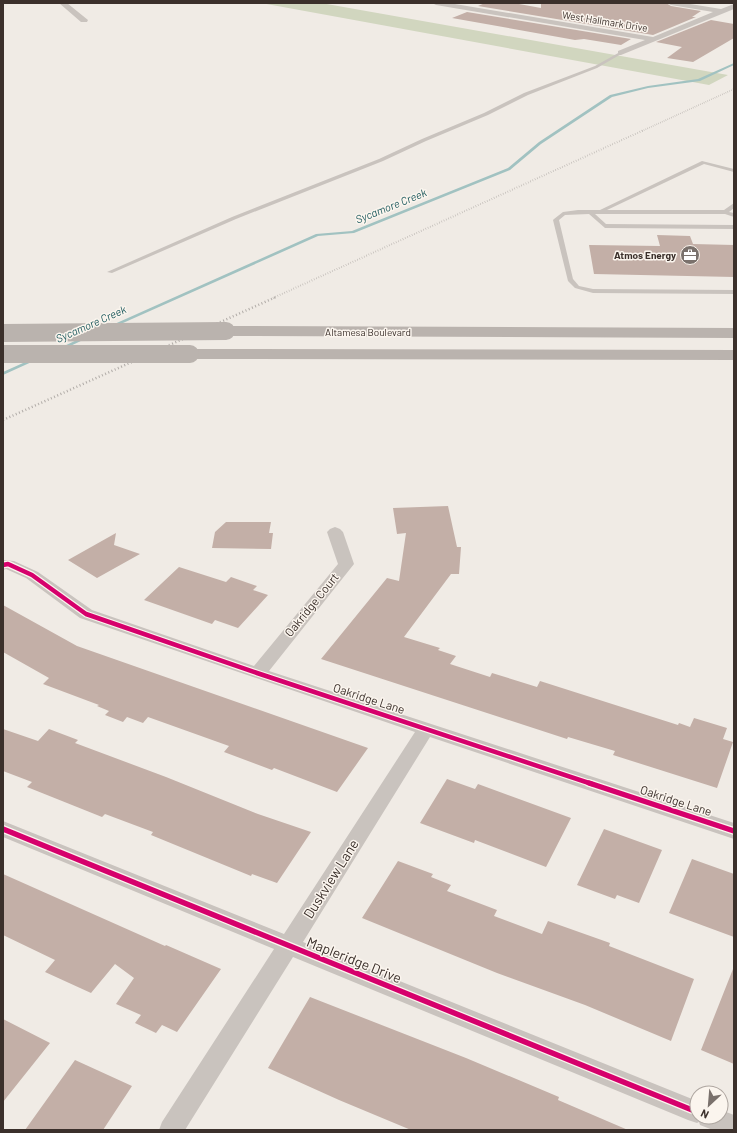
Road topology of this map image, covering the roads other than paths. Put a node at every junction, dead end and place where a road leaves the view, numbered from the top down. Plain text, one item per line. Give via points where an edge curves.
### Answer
1 (63, 3) edge
2 (436, 3) edge
3 (671, 3) edge
4 (734, 6) edge
5 (720, 11) junction
6 (84, 20) dead end
7 (654, 39) junction
8 (621, 53) joint
9 (734, 171) edge
10 (734, 205) edge
11 (590, 212) junction
12 (600, 212) junction
13 (725, 212) junction
14 (734, 215) edge
15 (734, 227) edge
16 (110, 272) dead end
17 (734, 292) edge
18 (3, 333) edge
19 (734, 333) edge
20 (3, 354) edge
21 (734, 355) edge
22 (335, 532) dead end
23 (6, 565) edge
24 (257, 673) junction
25 (426, 729) junction
26 (3, 828) edge
27 (734, 831) edge
28 (288, 946) junction
29 (689, 1109) edge
30 (171, 1130) edge

1 - 6 street
2 - 7 street, West Hallmark Drive
3 - 5 street
4 - 5 street
5 - 7 street
7 - 8 street
8 - 16 lane via 596,67 526,94 381,160 234,218
9 - 12 lane via 704,162
10 - 13 lane
11 - 12 lane
11 - 15 lane via 605,226
11 - 17 lane via 563,214 556,220 570,280 577,287 593,292
12 - 13 lane
13 - 14 lane
18 - 19 main road, Altamesa Boulevard, bridge
20 - 21 main road, Altamesa Boulevard, bridge
22 - 24 street, Oakridge Court via 346,564
23 - 24 street, Oakridge Lane via 32,575 86,614
24 - 25 street, Oakridge Lane
25 - 27 street, Oakridge Lane
25 - 28 street, Duskview Lane
26 - 28 street, Mapleridge Drive
28 - 29 street, Mapleridge Drive
28 - 30 street, Duskview Lane

